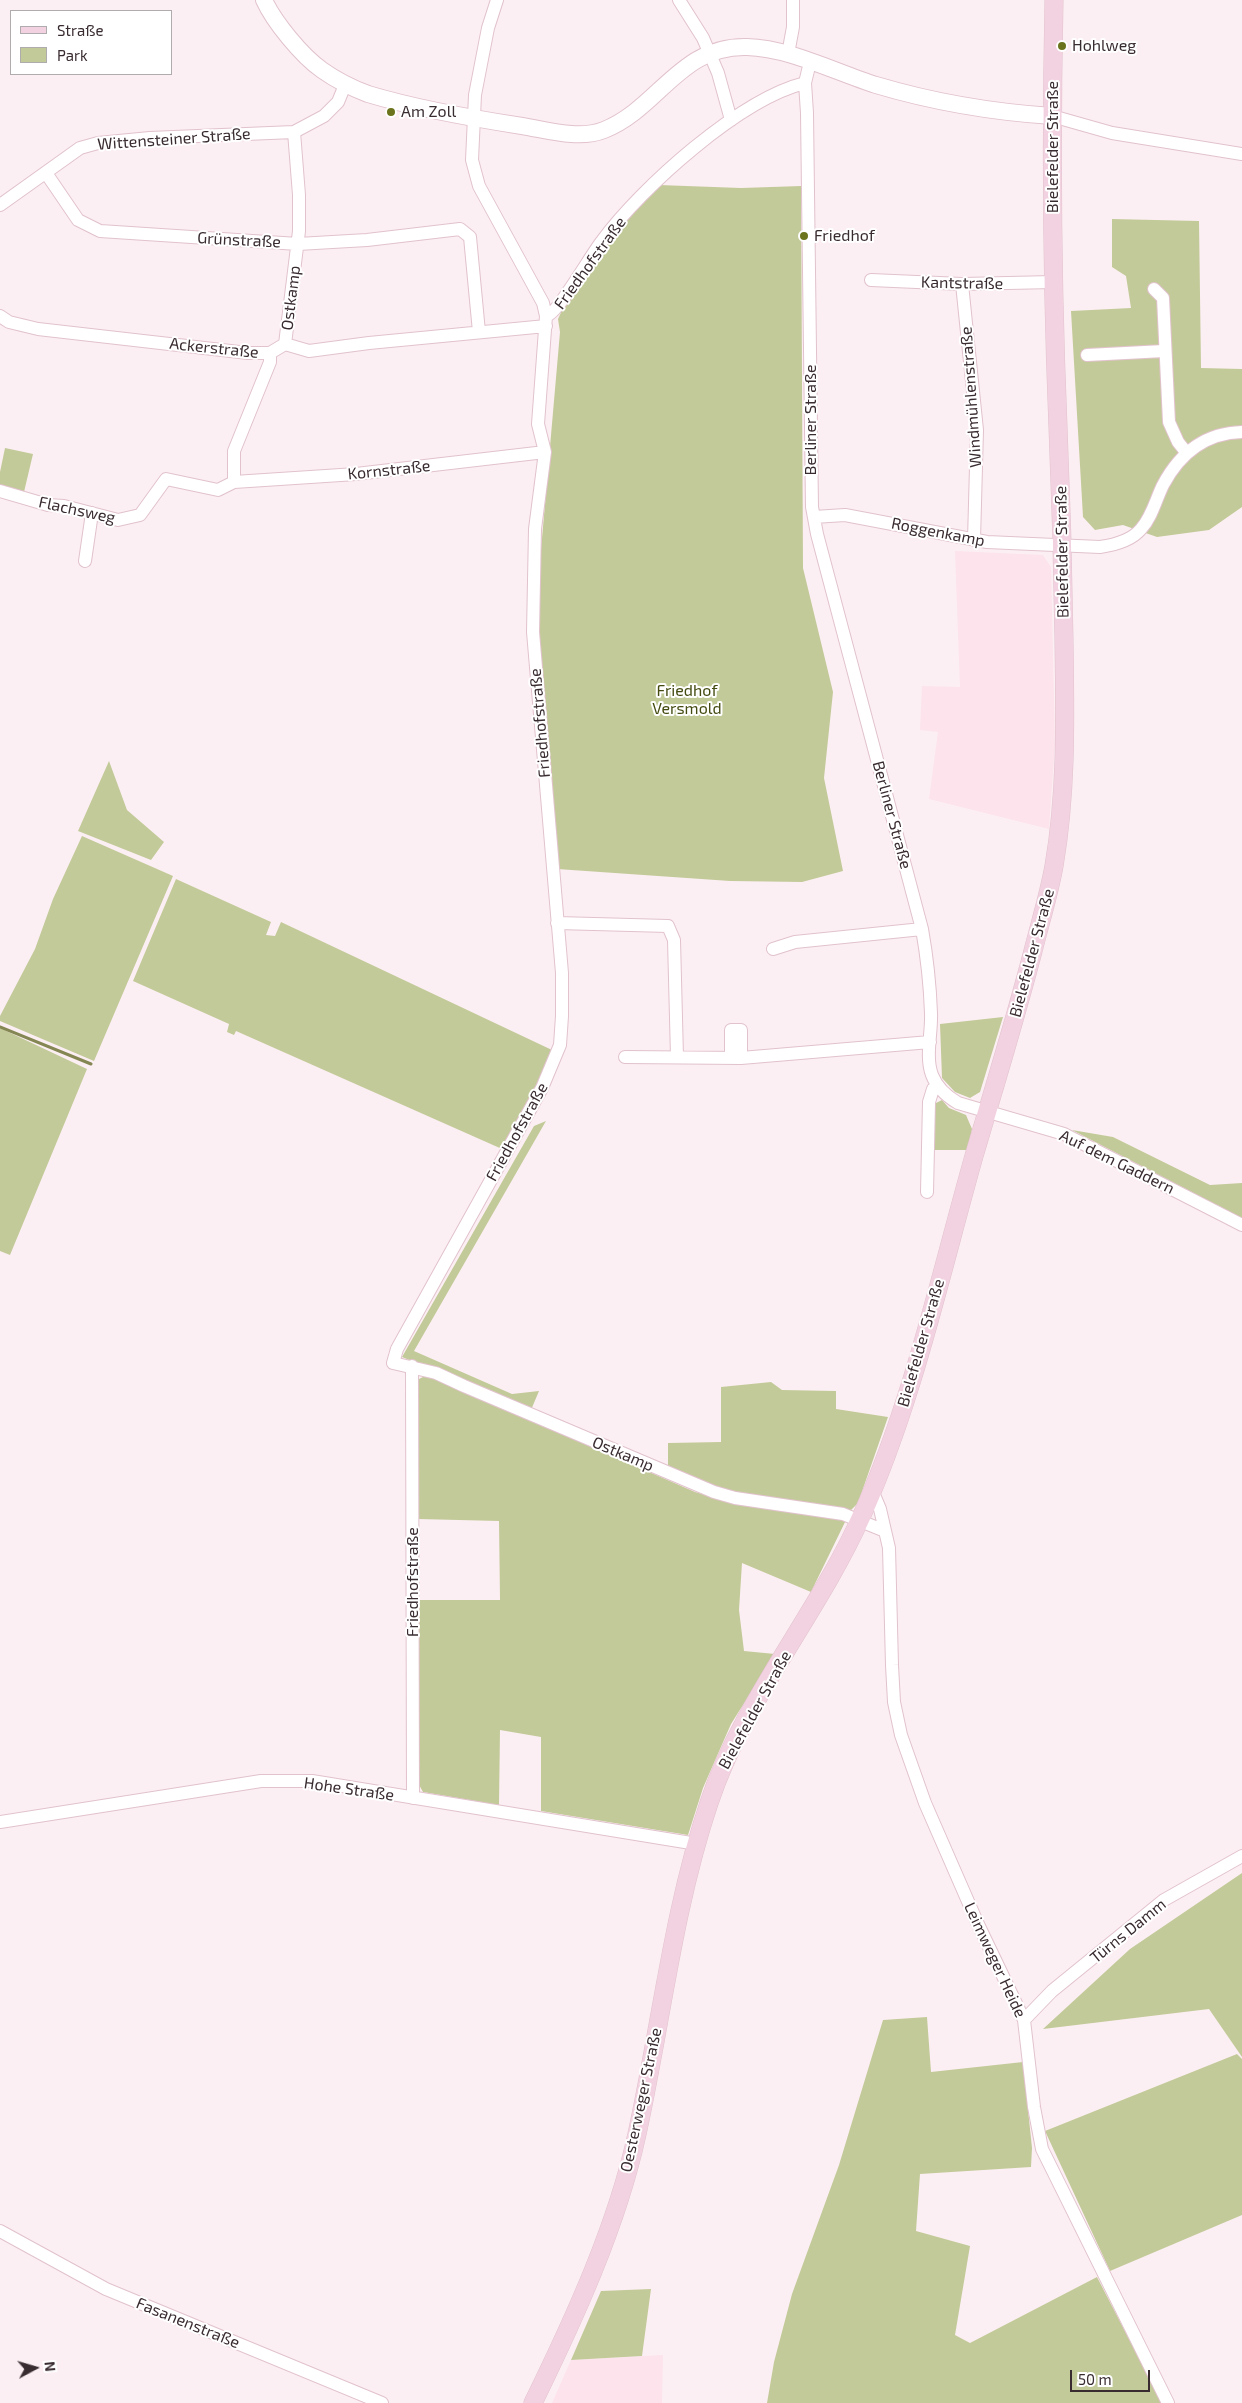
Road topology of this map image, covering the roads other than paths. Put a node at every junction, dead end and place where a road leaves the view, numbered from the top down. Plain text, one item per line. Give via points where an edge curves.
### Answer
1 (264, 0) edge
2 (497, 0) edge
3 (680, 0) edge
4 (793, 0) edge
5 (1054, 0) edge
6 (709, 52) junction
7 (788, 54) junction
8 (810, 62) junction
9 (805, 83) junction
10 (345, 85) junction
11 (1052, 116) junction
12 (472, 119) junction
13 (731, 120) junction
14 (294, 132) junction
15 (1242, 154) edge
16 (46, 173) junction
17 (0, 206) edge
18 (298, 244) junction
19 (871, 280) dead end
20 (1054, 282) junction
21 (962, 284) junction
22 (1154, 289) dead end
23 (0, 316) edge
24 (546, 321) junction
25 (479, 332) junction
26 (285, 344) junction
27 (1164, 351) junction
28 (270, 353) junction
29 (1086, 355) dead end
30 (1242, 432) edge
31 (545, 452) junction
32 (1186, 452) junction
33 (234, 482) junction
34 (0, 491) edge
35 (92, 514) junction
36 (814, 517) junction
37 (974, 540) junction
38 (1064, 545) junction
39 (85, 561) dead end
40 (557, 923) junction
41 (922, 929) junction
42 (773, 949) dead end
43 (930, 1042) junction
44 (625, 1057) dead end
45 (677, 1058) junction
46 (937, 1086) junction
47 (987, 1112) junction
48 (928, 1192) dead end
49 (1242, 1225) edge
50 (393, 1363) joint
51 (412, 1366) junction
52 (872, 1490) junction
53 (860, 1520) junction
54 (885, 1531) junction
55 (413, 1798) junction
56 (0, 1822) edge
57 (697, 1844) junction
58 (1242, 1856) edge
59 (1024, 2020) junction
60 (0, 2231) edge
61 (382, 2403) edge
62 (533, 2403) edge
63 (1168, 2403) edge

1 - 10 street via 277,23 308,58
2 - 12 street via 488,28
3 - 6 street
4 - 7 street
5 - 11 main road, Bielefelder Straße
6 - 7 street via 748,47
6 - 12 street via 681,70 627,119 601,131 574,134
6 - 13 street
7 - 8 street
8 - 9 street, Berliner Straße
8 - 11 street via 877,85 955,104
9 - 13 street, Friedhofstraße via 785,88
9 - 36 street, Berliner Straße
10 - 12 street via 410,105
10 - 14 street, Wittensteiner Straße via 338,102 324,116
11 - 15 street via 1112,133
11 - 20 main road, Bielefelder Straße
12 - 24 street via 472,160 479,186 542,303
13 - 24 street, Friedhofstraße via 714,130 615,224
14 - 16 street, Wittensteiner Straße via 98,143 80,148
14 - 18 street, Ostkamp via 299,195
16 - 17 street, Wittensteiner Straße
16 - 18 street, Grünstraße via 78,220 100,231
18 - 25 street, Grünstraße via 460,229 470,237
18 - 26 street, Ostkamp
19 - 21 street, Kantstraße
20 - 21 street, Kantstraße
20 - 38 main road, Bielefelder Straße
21 - 37 street, Windmühlenstraße via 977,430
22 - 27 street via 1163,298
23 - 28 street, Ackerstraße via 9,322 38,329
24 - 25 street
24 - 31 street, Friedhofstraße via 538,424
25 - 26 street via 310,351
26 - 28 street, Ackerstraße
27 - 29 street
27 - 32 street via 1169,422
28 - 33 street via 270,362 234,451
30 - 32 street via 1212,439
31 - 33 street, Kornstraße via 356,474
31 - 40 street, Friedhofstraße via 535,529 533,632
32 - 38 street, Roggenkamp via 1164,485 1141,530 1112,545
33 - 35 street, Flachsweg via 218,490 166,479 140,515 118,520
34 - 35 street, Flachsweg
35 - 39 street
36 - 37 street, Roggenkamp via 846,515
36 - 41 street, Berliner Straße
37 - 38 street, Roggenkamp
38 - 47 main road, Bielefelder Straße via 1066,756 1062,813 1053,874
40 - 45 street via 668,926 674,940
40 - 50 street, Friedhofstraße via 562,1016 560,1045 551,1069 397,1349
41 - 42 street via 795,942
41 - 43 street, Berliner Straße via 928,970
43 - 45 street via 736,1058
43 - 46 street, Berliner Straße via 929,1062
44 - 45 street
46 - 47 street via 958,1103
46 - 48 street via 929,1102
47 - 49 street, Auf dem Gaddern via 1064,1134
47 - 52 main road, Bielefelder Straße via 909,1387
50 - 51 street, Ostkamp
51 - 53 street, Ostkamp via 436,1372 714,1492 843,1514
51 - 55 street, Friedhofstraße
52 - 53 main road, Bielefelder Straße
52 - 54 street, Leimweger Heide
53 - 54 street
53 - 57 main road, Bielefelder Straße via 835,1570 722,1766
54 - 59 street, Leimweger Heide via 890,1568 894,1702 901,1735 925,1803
55 - 56 street, Hohe Straße via 312,1781 261,1781
55 - 57 street, Hohe Straße
57 - 62 main road, Oesterweger Straße via 666,1979 636,2140 612,2219
58 - 59 street, Türns Damm via 1164,1900 1052,1991
59 - 63 street, Leimweger Heide via 1042,2149
60 - 61 street, Fasanenstraße via 106,2289

